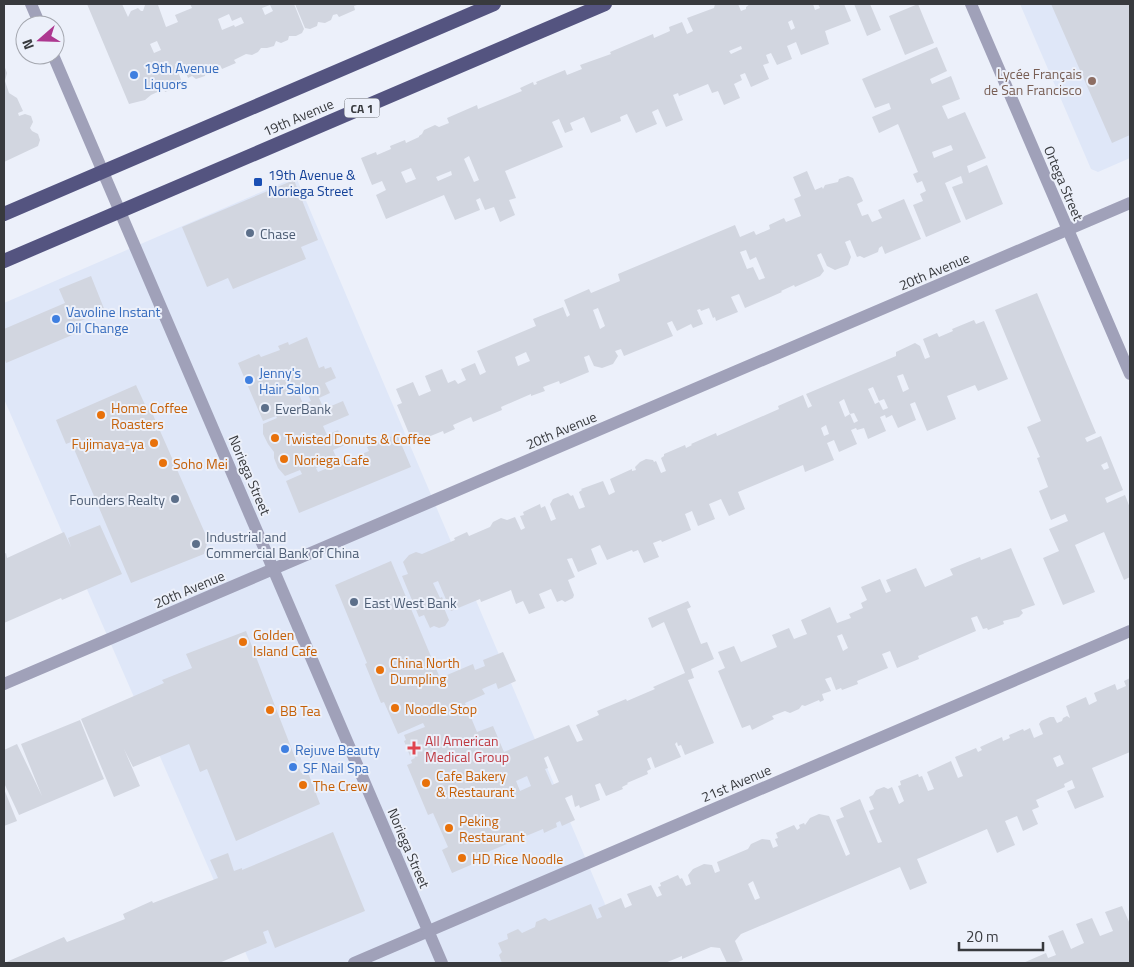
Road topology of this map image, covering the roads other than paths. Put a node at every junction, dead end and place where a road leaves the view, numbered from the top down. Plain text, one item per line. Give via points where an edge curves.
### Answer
1 (494, 4) edge
2 (604, 4) edge
3 (971, 4) edge
4 (57, 65) edge
5 (103, 172) junction
6 (1130, 203) edge
7 (120, 211) junction
8 (4, 214) edge
9 (1068, 229) junction
10 (4, 261) edge
11 (1130, 374) edge
12 (274, 569) junction
13 (1130, 631) edge
14 (4, 684) edge
15 (429, 932) junction
16 (354, 963) edge
17 (442, 963) edge

1 - 5 highway, 19th Avenue
2 - 7 highway, 19th Avenue / CA 1
3 - 9 street, Ortega Street
4 - 5 street, Noriega Street
5 - 7 street, Noriega Street
5 - 8 highway, 19th Avenue
6 - 9 street, 20th Avenue
7 - 10 highway, 19th Avenue / CA 1
7 - 12 street, Noriega Street
9 - 11 street, Ortega Street
9 - 12 street, 20th Avenue
12 - 14 street, 20th Avenue
12 - 15 street, Noriega Street
13 - 15 street, 21st Avenue
15 - 16 street, 21st Avenue
15 - 17 street, Noriega Street

